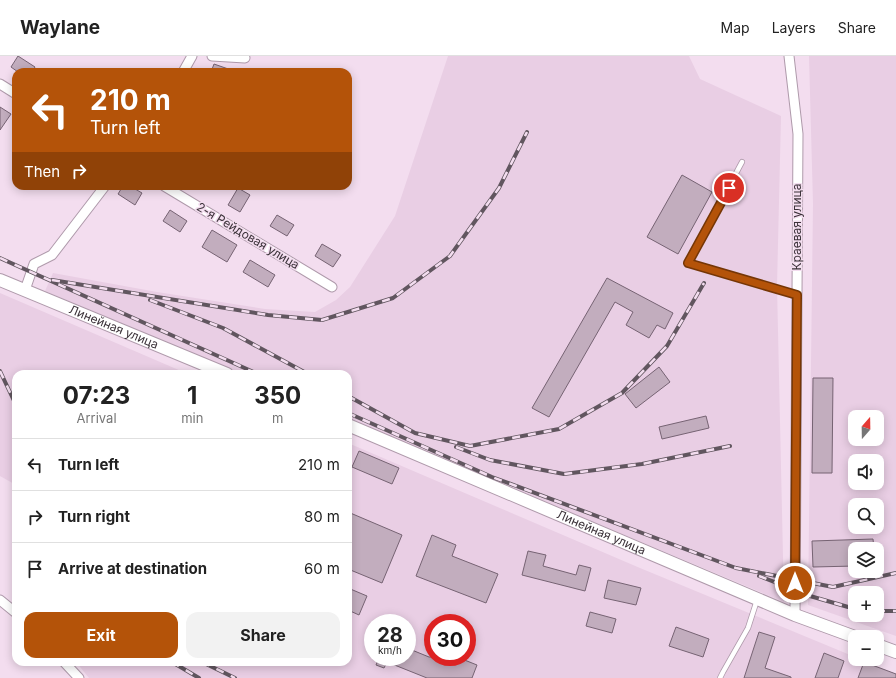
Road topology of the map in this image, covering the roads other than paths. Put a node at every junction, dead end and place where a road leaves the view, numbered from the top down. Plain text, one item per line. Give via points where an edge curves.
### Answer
1 (192, 56) edge
2 (212, 56) edge
3 (789, 56) edge
4 (245, 58) dead end
5 (185, 68) edge
6 (0, 84) edge
7 (12, 92) edge
8 (742, 162) dead end
9 (102, 190) edge
10 (171, 190) edge
11 (0, 280) edge
12 (332, 287) dead end
13 (25, 290) junction
14 (797, 295) junction
15 (217, 370) edge
16 (352, 427) edge
17 (757, 599) junction
18 (0, 600) edge
19 (12, 610) edge
20 (795, 615) junction
21 (848, 634) edge
22 (884, 648) edge
23 (896, 652) edge
24 (68, 666) edge
25 (79, 678) edge
26 (720, 678) edge

1 - 5 street
2 - 4 street
3 - 14 street, Краевая улица via 798,134
6 - 7 street
8 - 14 lane via 688,263
9 - 13 street via 52,255 34,264
10 - 12 street, 2-я Рейдовая улица
11 - 13 street, Линейная улица
13 - 15 street, Линейная улица
14 - 20 street, Краевая улица
16 - 17 street, Линейная улица
17 - 20 street, Линейная улица
17 - 26 lane via 748,628
18 - 19 street
20 - 21 street, Линейная улица
22 - 23 street
24 - 25 street

